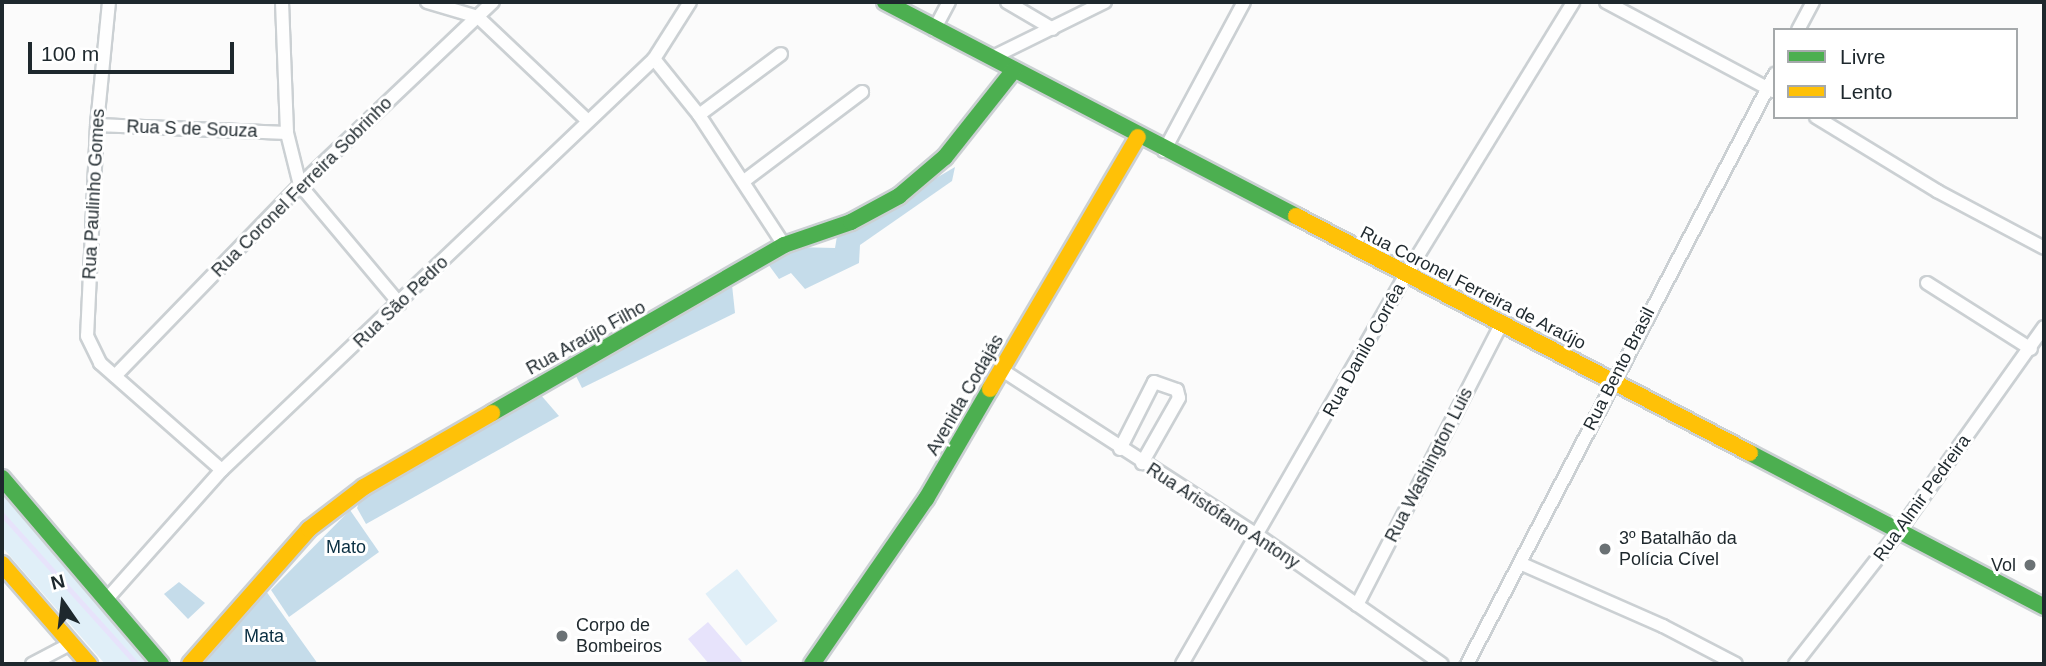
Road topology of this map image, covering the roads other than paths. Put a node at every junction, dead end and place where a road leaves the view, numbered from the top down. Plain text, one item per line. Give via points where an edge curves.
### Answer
1 (109, 2) edge
2 (282, 2) edge
3 (427, 2) edge
4 (493, 2) edge
5 (690, 2) edge
6 (885, 2) edge
7 (949, 2) edge
8 (1007, 2) edge
9 (1105, 2) edge
10 (1244, 2) edge
11 (1573, 2) edge
12 (1606, 2) edge
13 (1813, 2) edge
14 (478, 17) junction
15 (1799, 28) edge
16 (1053, 29) junction
17 (934, 30) junction
18 (781, 54) dead end
19 (991, 58) junction
20 (654, 59) junction
21 (1014, 70) junction
22 (1771, 90) edge
23 (862, 92) dead end
24 (699, 115) junction
25 (1818, 119) edge
26 (587, 120) junction
27 (97, 125) junction
28 (287, 133) junction
29 (1138, 137) junction
30 (1164, 151) junction
31 (744, 181) junction
32 (300, 185) junction
33 (784, 245) junction
34 (2044, 247) edge
35 (1406, 275) junction
36 (1927, 283) dead end
37 (400, 304) junction
38 (1501, 325) junction
39 (2044, 327) edge
40 (2031, 349) junction
41 (1002, 370) junction
42 (114, 376) junction
43 (1611, 382) junction
44 (1120, 449) junction
45 (1142, 463) junction
46 (222, 470) junction
47 (2, 478) edge
48 (1899, 531) junction
49 (1259, 536) junction
50 (2, 564) edge
51 (1522, 564) junction
52 (106, 600) junction
53 (1357, 605) junction
54 (2044, 607) edge
55 (70, 644) junction
56 (32, 664) edge
57 (89, 664) edge
58 (162, 664) edge
59 (190, 664) edge
60 (812, 664) edge
61 (1182, 664) edge
62 (1442, 664) edge
63 (1468, 664) edge
64 (1735, 664) edge
65 (1795, 664) edge

1 - 27 street, Rua Paulinho Gomes
2 - 28 street
3 - 14 street
4 - 14 street, Rua Coronel Ferreira Sobrinho
5 - 20 street, Rua São Pedro
6 - 17 street, Rua Coronel Ferreira de Araújo
7 - 17 street
8 - 16 street
9 - 16 street
10 - 30 street
11 - 35 street, Rua Danilo Corrêa
12 - 22 street
13 - 15 street
14 - 26 street
14 - 32 street, Rua Coronel Ferreira Sobrinho
16 - 19 street
17 - 19 street, Rua Coronel Ferreira de Araújo
18 - 24 street
19 - 21 street, Rua Coronel Ferreira de Araújo
20 - 24 street
20 - 26 street, Rua São Pedro
21 - 29 street, Rua Coronel Ferreira de Araújo
21 - 33 street, Rua Araújo Filho via 945,157 899,196 851,222
22 - 43 street, Rua Bento Brasil
23 - 31 street
24 - 31 street
25 - 34 street via 1937,191
26 - 37 street, Rua São Pedro
27 - 28 street, Rua S de Souza
27 - 42 street, Rua Paulinho Gomes via 86,330 93,353
28 - 32 street
29 - 30 street, Rua Coronel Ferreira de Araújo
29 - 41 street, Avenida Codajás
30 - 35 street, Rua Coronel Ferreira de Araújo
31 - 33 street
32 - 37 street
32 - 42 street, Rua Coronel Ferreira Sobrinho
33 - 59 street, Rua Araújo Filho via 364,486 309,529
35 - 38 street, Rua Coronel Ferreira de Araújo
35 - 49 street, Rua Danilo Corrêa
36 - 40 street
37 - 46 street, Rua São Pedro
38 - 43 street, Rua Coronel Ferreira de Araújo
38 - 53 street, Rua Washington Luis
39 - 40 street, Rua Almir Pedreira
40 - 48 street, Rua Almir Pedreira
41 - 44 street, Rua Aristófano Antony
41 - 60 street, Avenida Codajás via 926,499
42 - 46 street, Rua Paulinho Gomes
43 - 48 street, Rua Coronel Ferreira de Araújo
43 - 51 street, Rua Bento Brasil
44 - 45 street, Rua Aristófano Antony
44 - 45 street via 1153,384 1159,381 1177,390 1179,398
45 - 49 street, Rua Aristófano Antony
46 - 52 street, Rua São Pedro
47 - 52 street
48 - 54 street, Rua Coronel Ferreira de Araújo
48 - 65 street, Rua Almir Pedreira
49 - 53 street, Rua Aristófano Antony
49 - 61 street, Rua Danilo Corrêa
50 - 55 street
51 - 63 street, Rua Bento Brasil
51 - 64 street via 1663,626
52 - 58 street
53 - 62 street, Rua Aristófano Antony
55 - 56 street
55 - 57 street

